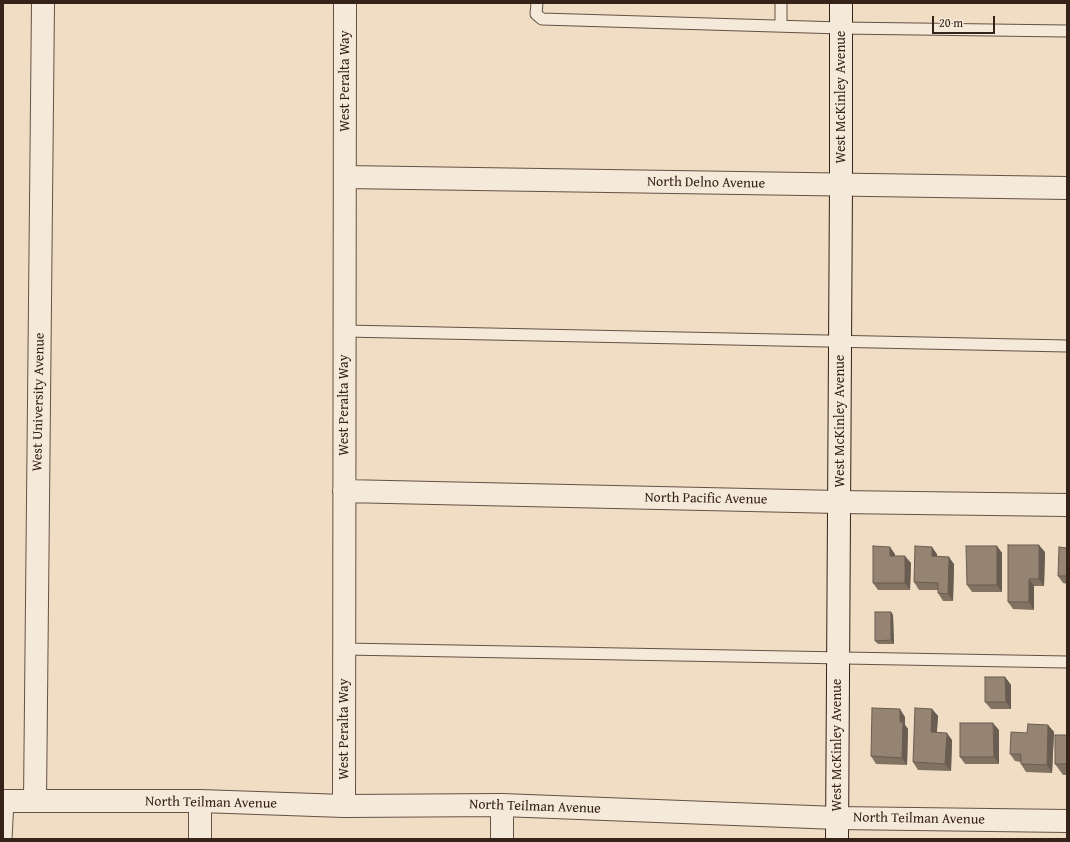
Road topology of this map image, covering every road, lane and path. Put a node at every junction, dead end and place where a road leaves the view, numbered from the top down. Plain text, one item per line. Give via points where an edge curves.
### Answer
1 (43, 3) edge
2 (345, 3) edge
3 (536, 3) edge
4 (782, 3) edge
5 (841, 3) edge
6 (781, 26) junction
7 (841, 28) junction
8 (1067, 31) edge
9 (345, 177) junction
10 (841, 185) junction
11 (1067, 188) edge
12 (344, 331) junction
13 (840, 342) junction
14 (1067, 346) edge
15 (344, 492) junction
16 (839, 502) junction
17 (1067, 505) edge
18 (344, 649) junction
19 (838, 657) junction
20 (1067, 662) edge
21 (5, 801) edge
22 (35, 801) junction
23 (200, 801) junction
24 (502, 805) junction
25 (344, 806) junction
26 (1067, 821) edge
27 (837, 829) edge
28 (6, 839) edge
29 (200, 839) edge
30 (502, 839) edge

1 - 22 street, West University Avenue
2 - 9 street, West Peralta Way
3 - 6 lane via 536,14 542,19
4 - 6 lane
5 - 7 street, West McKinley Avenue
6 - 7 lane
7 - 8 lane
7 - 10 street, West McKinley Avenue
9 - 10 street, North Delno Avenue
9 - 12 street, West Peralta Way
10 - 11 street, North Delno Avenue
10 - 13 street, West McKinley Avenue
12 - 13 lane
12 - 15 street, West Peralta Way
13 - 14 lane
13 - 16 street, West McKinley Avenue
15 - 16 street, North Pacific Avenue
15 - 18 street, West Peralta Way
16 - 17 street, North Pacific Avenue
16 - 19 street, West McKinley Avenue
18 - 19 lane
18 - 25 street, West Peralta Way
19 - 20 lane
19 - 27 street, West McKinley Avenue
21 - 22 street, North Teilman Avenue
21 - 28 lane
22 - 23 street, North Teilman Avenue
23 - 25 street, North Teilman Avenue
23 - 29 street
24 - 25 street, North Teilman Avenue
24 - 27 street, North Teilman Avenue
24 - 30 street
26 - 27 street, North Teilman Avenue

